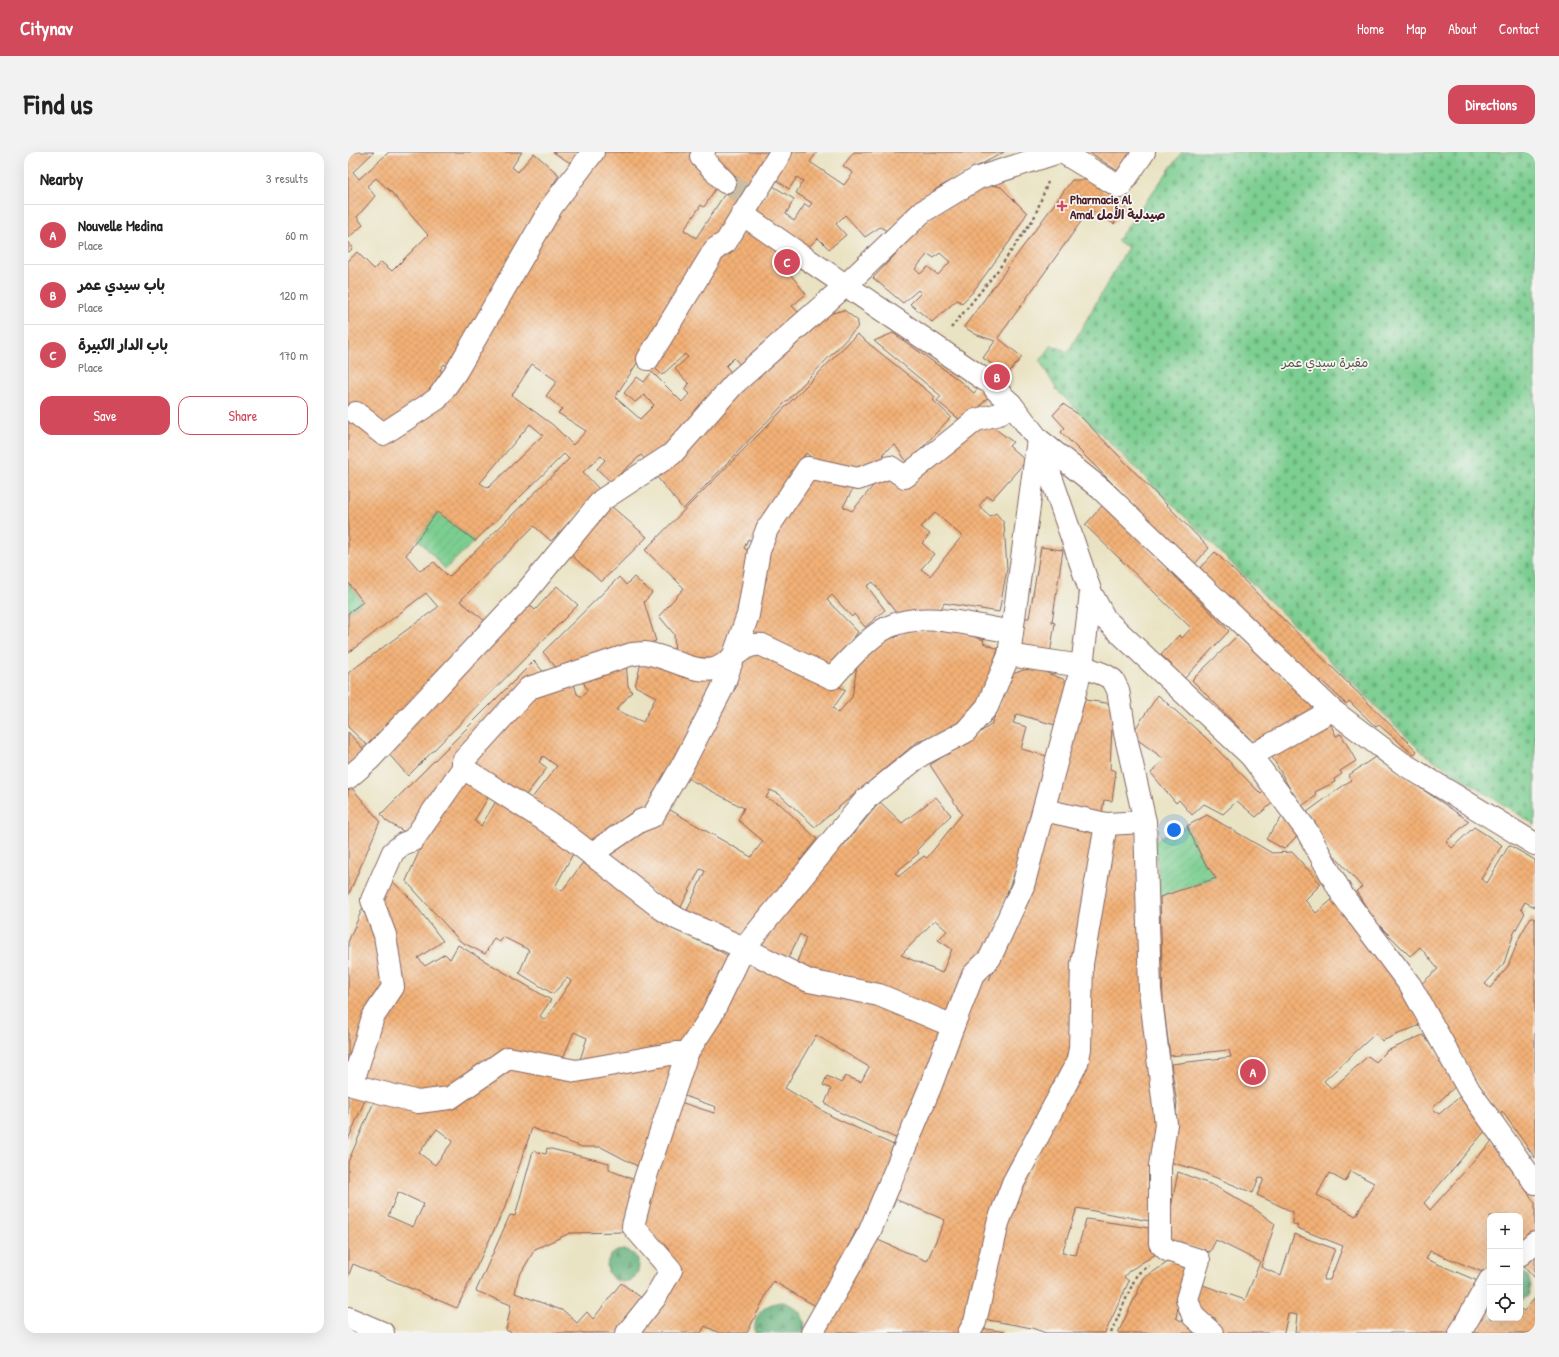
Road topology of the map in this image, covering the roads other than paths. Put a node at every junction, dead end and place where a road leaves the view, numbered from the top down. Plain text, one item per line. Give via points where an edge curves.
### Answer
1 (593, 152) edge
2 (704, 152) edge
3 (781, 152) edge
4 (1060, 152) edge
5 (1144, 152) edge
6 (725, 182) tunnel mouth
7 (742, 214) junction
8 (846, 285) junction
9 (648, 359) dead end
10 (1011, 404) junction
11 (356, 413) dead end
12 (1038, 439) junction
13 (1090, 593) junction
14 (1012, 632) junction
15 (1009, 655) junction
16 (733, 656) junction
17 (1082, 666) junction
18 (1332, 710) junction
19 (1251, 756) junction
20 (463, 768) junction
21 (348, 778) edge
22 (1044, 810) junction
23 (1145, 822) junction
24 (1106, 824) junction
25 (1535, 844) edge
26 (592, 854) junction
27 (744, 948) junction
28 (953, 1026) junction
29 (687, 1053) junction
30 (1535, 1183) edge
31 (1535, 1242) edge
32 (1523, 1252) edge
33 (1487, 1285) edge
34 (348, 1318) edge
35 (383, 1333) edge
36 (627, 1333) edge
37 (812, 1333) edge
38 (969, 1333) edge
39 (1212, 1333) edge
40 (1460, 1333) edge

1 - 11 street via 552,206 456,372 437,399 383,434
2 - 6 street via 701,157
3 - 7 street
4 - 5 street via 1120,187
4 - 8 street via 978,178 922,212
7 - 8 street
7 - 9 street via 726,242 715,249
8 - 10 street via 990,385
8 - 21 street via 734,384 672,454 602,500 522,596 369,760
10 - 12 street
10 - 16 street via 999,414 976,420 906,477 890,467 858,479 808,468 767,529 759,551 748,615
12 - 13 street
12 - 14 street
12 - 18 street via 1101,490
13 - 17 street
13 - 19 street via 1105,619
14 - 15 street
14 - 16 street via 946,620 904,622 888,627 851,656 832,678 762,644 748,646
15 - 17 street
15 - 27 street via 987,707 965,732 921,755 866,799
16 - 20 street via 715,669 703,669 645,653 632,654 529,688 463,761
16 - 26 street via 722,689 653,816 640,821
17 - 22 street
17 - 23 street via 1113,680 1118,690
18 - 19 street
18 - 25 street via 1402,763
19 - 30 street via 1307,831 1343,896 1410,985 1469,1090
20 - 26 street via 560,830
20 - 29 street via 413,840 393,852 372,900 385,935 393,987 373,1017 352,1085 418,1102 450,1098 508,1058 576,1071
22 - 24 street
22 - 28 street via 1023,886 990,958 973,975
23 - 24 street
23 - 39 street via 1150,990 1166,1124 1160,1166 1160,1243 1167,1250 1199,1260 1187,1299 1193,1316
24 - 38 street via 1082,964 1080,1049 1077,1063 1013,1183 998,1223 975,1322
26 - 27 street via 678,919
27 - 28 street via 809,981 878,995
27 - 29 street via 711,1016
28 - 37 street via 869,1233
29 - 36 street via 645,1179 633,1226 670,1270 655,1298
31 - 32 street
33 - 40 street
34 - 35 street

